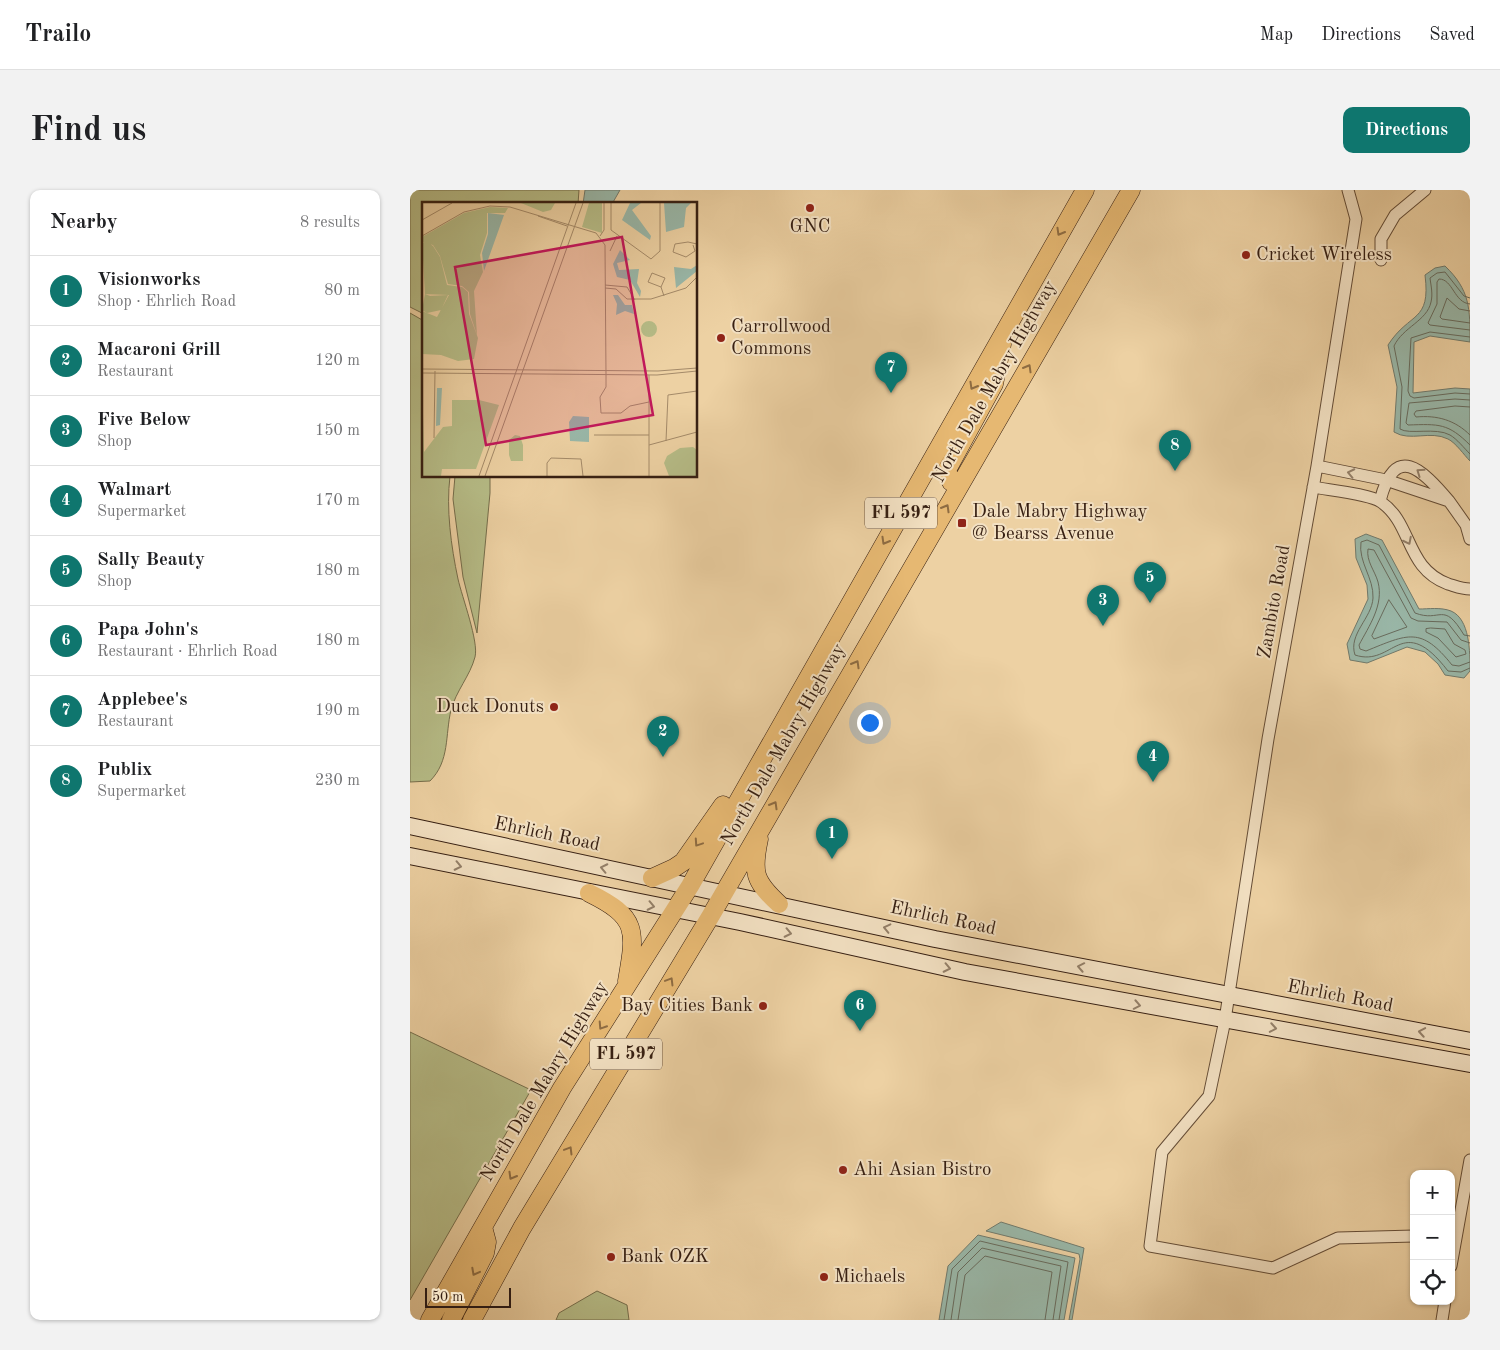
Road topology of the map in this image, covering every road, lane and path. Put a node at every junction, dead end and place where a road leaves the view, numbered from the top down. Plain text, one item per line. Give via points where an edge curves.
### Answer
1 (1084, 190) edge
2 (1131, 190) edge
3 (1348, 190) edge
4 (1425, 190) edge
5 (1381, 260) dead end
6 (1006, 329) junction
7 (1317, 466) junction
8 (1386, 480) junction
9 (959, 486) junction
10 (1313, 487) junction
11 (1449, 501) junction
12 (1380, 502) junction
13 (1470, 539) edge
14 (1470, 589) edge
15 (759, 763) junction
16 (763, 824) junction
17 (410, 826) edge
18 (410, 856) edge
19 (652, 878) junction
20 (690, 886) junction
21 (723, 892) junction
22 (589, 893) junction
23 (779, 904) junction
24 (675, 910) junction
25 (710, 917) junction
26 (626, 988) junction
27 (1229, 996) junction
28 (1225, 1020) junction
29 (1470, 1041) edge
30 (1470, 1064) edge
31 (1470, 1160) edge
32 (483, 1227) junction
33 (1455, 1230) edge
34 (1410, 1236) edge
35 (1444, 1305) edge
36 (430, 1320) edge
37 (451, 1320) edge
38 (472, 1320) edge
39 (1442, 1320) edge

1 -> 6 main road, North Dale Mabry Highway / FL 597
9 -> 2 main road, North Dale Mabry Highway / FL 597
3 - 7 street, Zambito Road via 1356,219
4 - 5 street via 1396,216 1381,239
6 - 9 main road via 994,384 947,470 951,482
6 -> 15 main road, North Dale Mabry Highway / FL 597
8 -> 7 street
7 - 10 street, Zambito Road
8 - 11 street
11 -> 8 street via 1417,469 1408,466 1396,468
8 - 12 street
16 -> 9 main road, North Dale Mabry Highway / FL 597
10 - 12 street
10 - 27 street, Zambito Road via 1268,738
11 - 13 street via 1466,525
12 -> 14 street via 1397,519 1420,565 1435,579
15 -> 19 main road via 742,778 690,854 674,868
15 - 20 main road, North Dale Mabry Highway / FL 597
16 - 21 main road, North Dale Mabry Highway / FL 597
16 - 23 main road via 755,874 766,892
19 -> 17 main road, Ehrlich Road
18 -> 22 main road
19 - 20 main road, Ehrlich Road
20 - 21 main road, Ehrlich Road
20 - 24 main road, North Dale Mabry Highway / FL 597
21 - 23 main road, Ehrlich Road
21 - 25 main road, North Dale Mabry Highway / FL 597
22 -> 24 main road
22 - 26 main road via 616,906 627,918 632,953
27 -> 23 main road, Ehrlich Road via 935,939
24 - 25 main road
24 - 26 main road, North Dale Mabry Highway / FL 597
25 -> 28 main road via 965,972
38 -> 25 main road, North Dale Mabry Highway / FL 597 via 522,1228
26 -> 32 main road, North Dale Mabry Highway / FL 597 via 562,1088
27 - 28 street, Zambito Road
29 -> 27 main road, Ehrlich Road
28 -> 30 main road
28 - 34 street, Zambito Road via 1209,1096 1162,1152 1150,1246 1273,1268 1338,1238
31 - 33 street
32 - 36 main road, North Dale Mabry Highway / FL 597
32 -> 37 main road via 487,1242 485,1253
35 - 39 street

